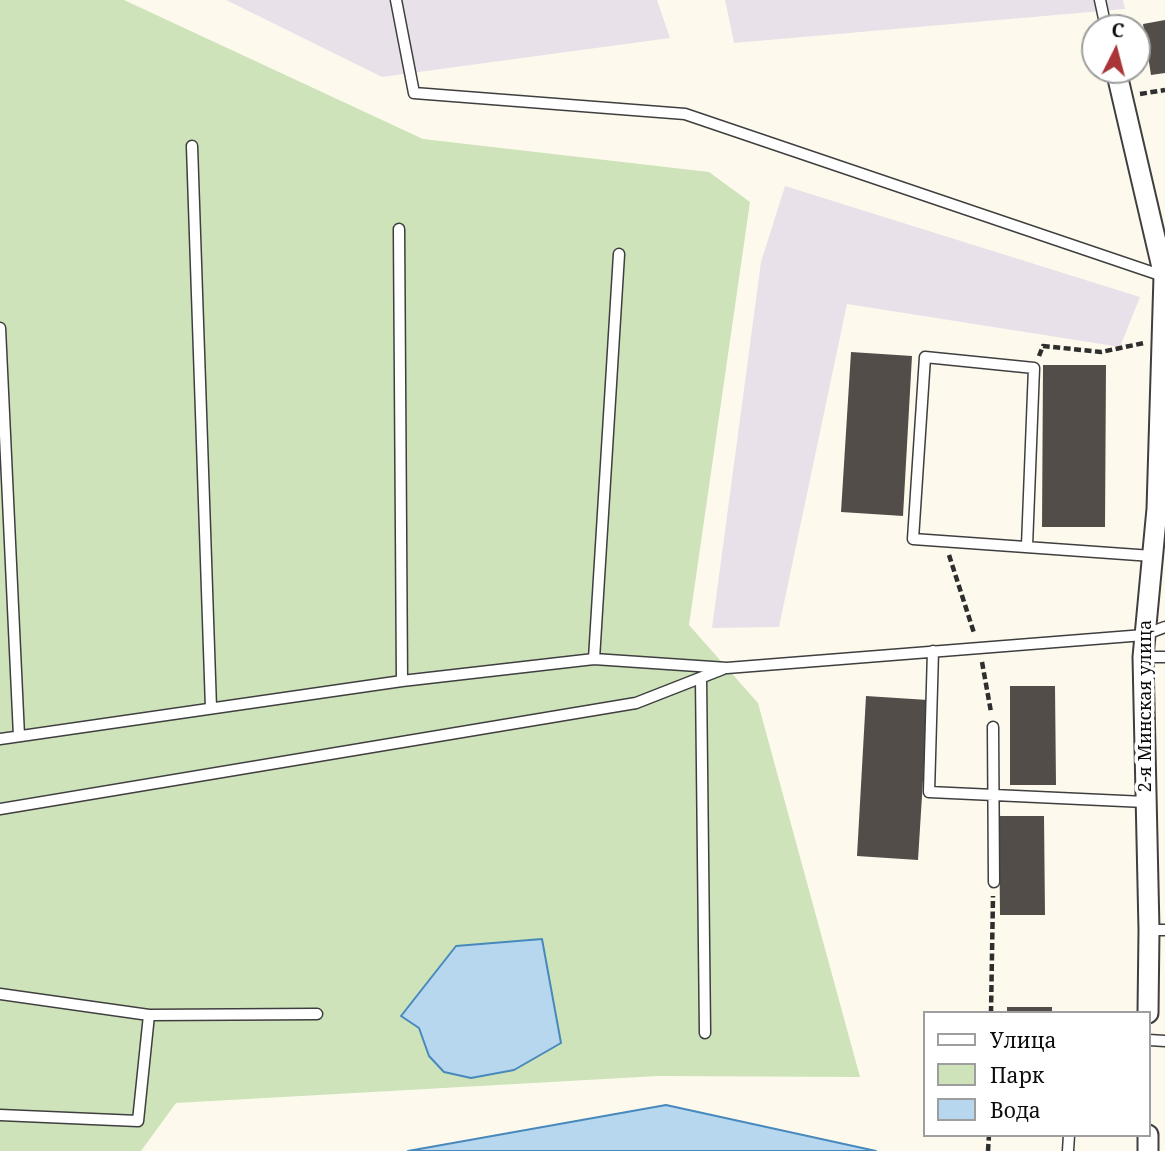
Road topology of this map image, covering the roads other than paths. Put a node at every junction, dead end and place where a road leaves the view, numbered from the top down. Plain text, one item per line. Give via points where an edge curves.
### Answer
1 (396, 0) edge
2 (1119, 84) edge
3 (192, 146) dead end
4 (399, 229) dead end
5 (619, 254) dead end
6 (1164, 276) edge
7 (0, 328) edge
8 (1161, 512) edge
9 (1027, 546) junction
10 (1152, 556) junction
11 (1165, 627) edge
12 (1144, 635) junction
13 (933, 651) junction
14 (1143, 657) junction
15 (1165, 657) edge
16 (594, 659) junction
17 (727, 667) junction
18 (701, 677) junction
19 (402, 681) junction
20 (211, 708) junction
21 (993, 727) dead end
22 (19, 736) junction
23 (0, 739) edge
24 (993, 795) junction
25 (1145, 802) junction
26 (0, 809) edge
27 (994, 881) road end
28 (1157, 930) edge
29 (0, 994) edge
30 (1148, 1011) edge
31 (317, 1014) dead end
32 (149, 1015) junction
33 (705, 1033) dead end
34 (0, 1115) edge

1 - 6 lane via 414,93 685,114
2 - 6 street, 2-я Минская улица
3 - 20 lane
4 - 19 lane
5 - 16 lane
6 - 8 street, 2-я Минская улица
7 - 22 lane
8 - 10 street, 2-я Минская улица
9 - 9 lane via 913,539 925,357 1034,368
9 - 10 lane
10 - 12 street, 2-я Минская улица
11 - 12 lane
12 - 13 lane
12 - 14 street, 2-я Минская улица
13 - 17 lane
13 - 24 lane via 929,792
14 - 15 lane
14 - 25 street, 2-я Минская улица
16 - 17 lane
16 - 19 lane
17 - 18 lane
18 - 26 lane via 636,703
18 - 33 lane
19 - 20 lane
20 - 22 lane
21 - 24 lane
22 - 23 lane
24 - 25 lane
24 - 27 lane
25 - 28 street, 2-я Минская улица
28 - 30 street, 2-я Минская улица
29 - 32 lane
31 - 32 lane
32 - 34 lane via 138,1121

